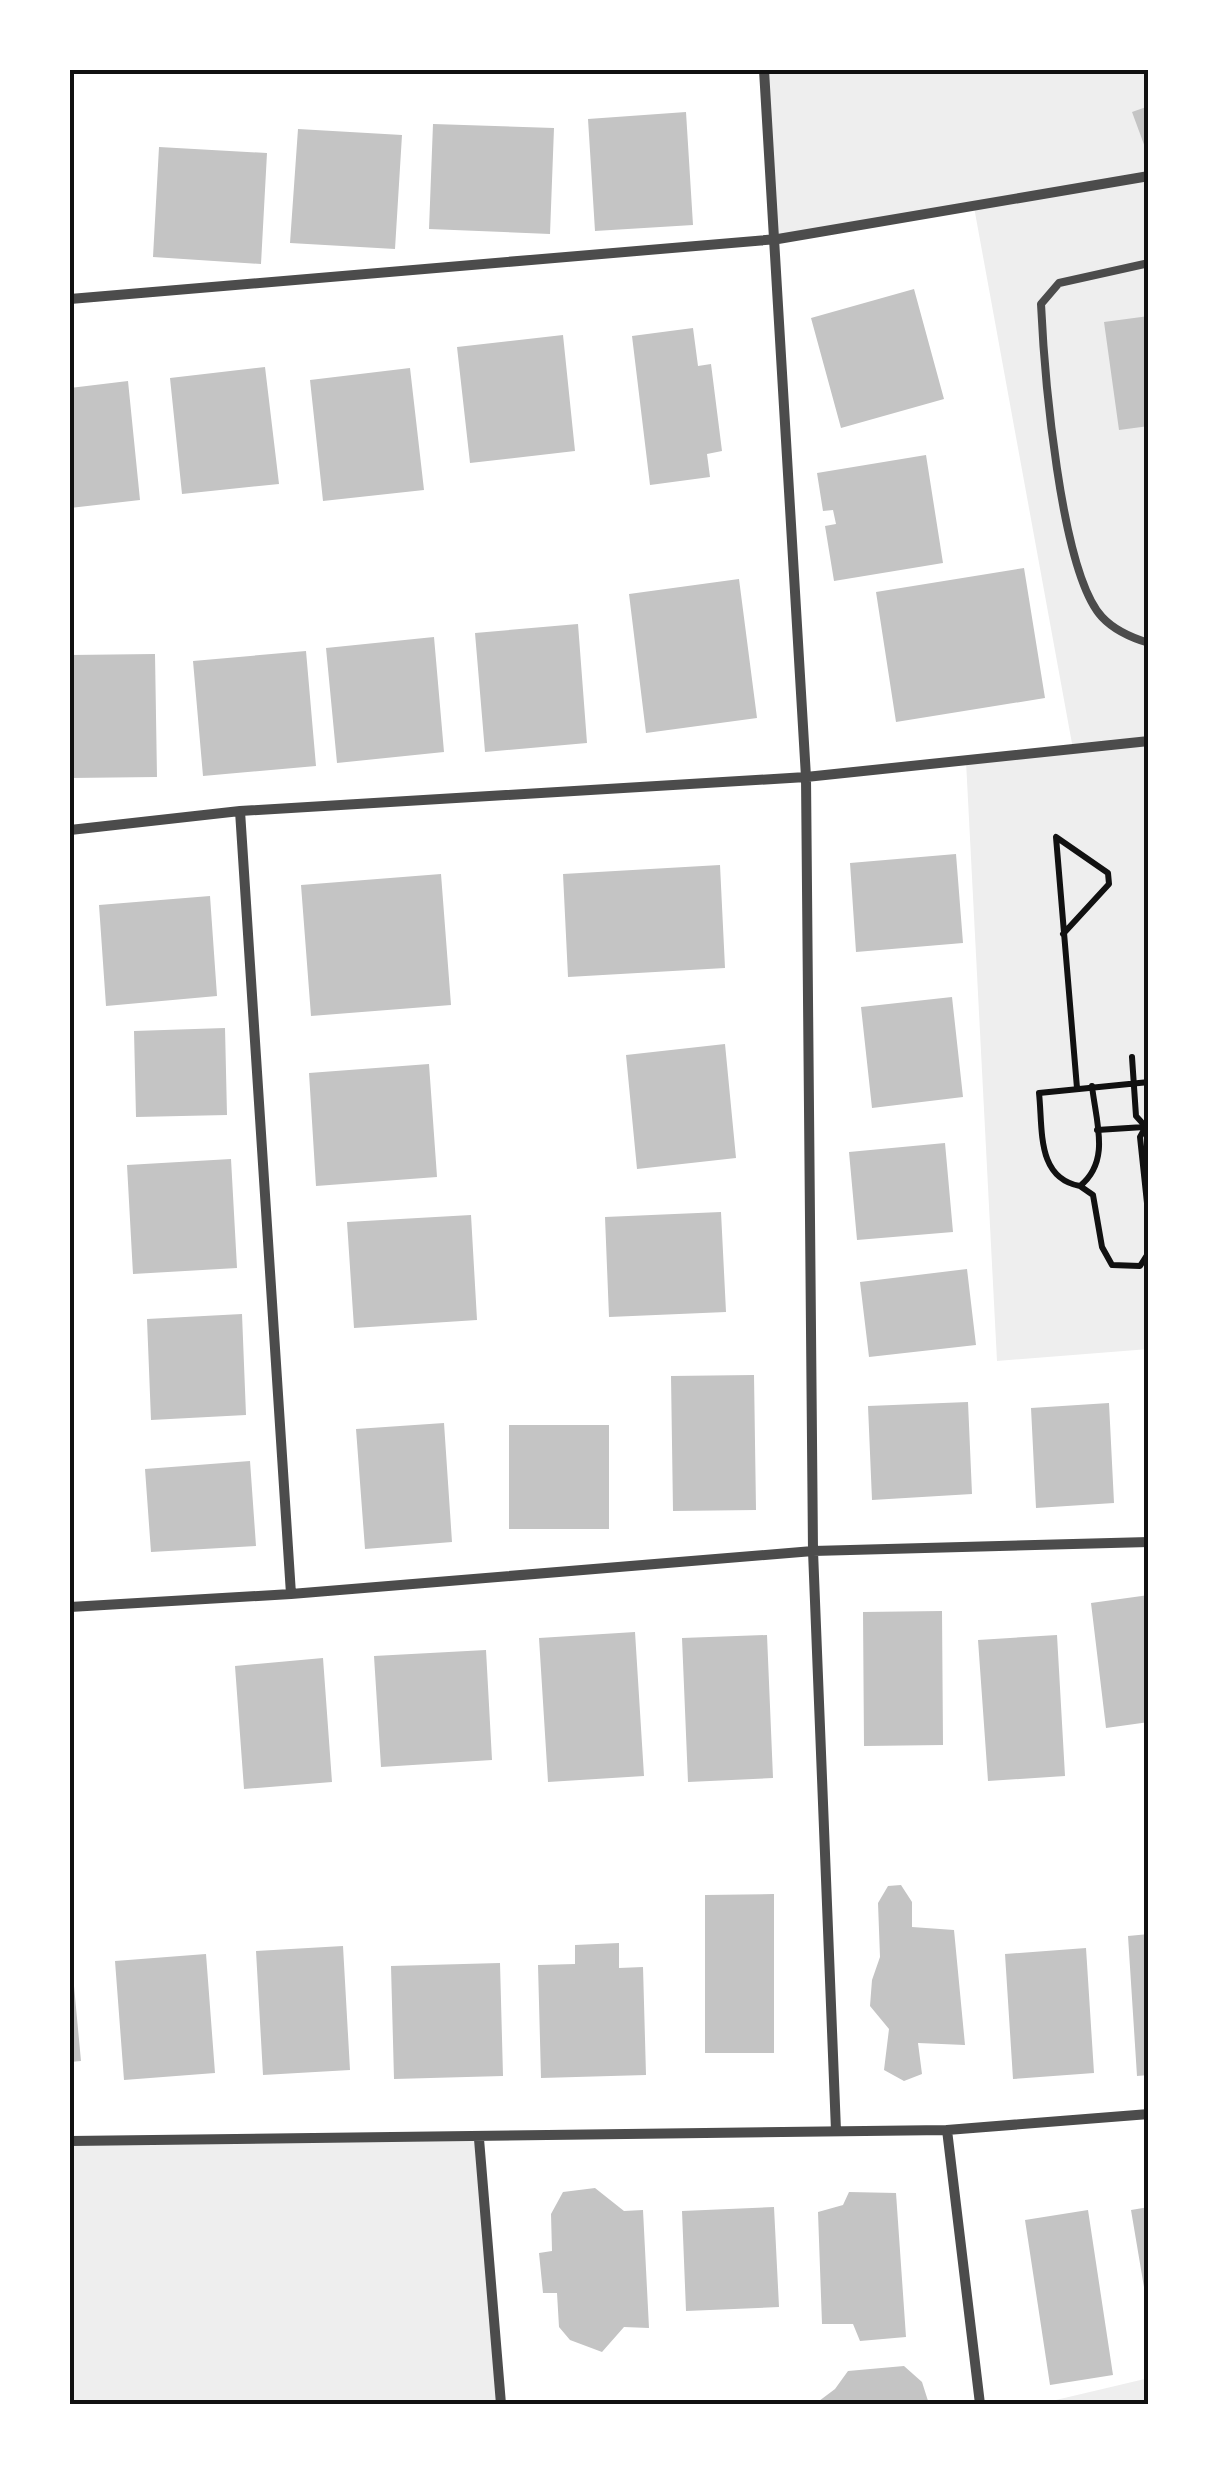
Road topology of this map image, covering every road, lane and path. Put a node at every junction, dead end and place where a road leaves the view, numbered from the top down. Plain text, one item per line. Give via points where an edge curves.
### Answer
1 (764, 70) edge
2 (1149, 176) edge
3 (778, 239) junction
4 (1149, 263) edge
5 (70, 299) edge
6 (1149, 642) edge
7 (1149, 741) edge
8 (806, 778) junction
9 (240, 811) junction
10 (70, 830) edge
11 (1063, 934) junction
12 (1132, 1057) dead end
13 (1149, 1082) edge
14 (1134, 1083) junction
15 (1092, 1086) junction
16 (1078, 1088) junction
17 (1147, 1124) edge
18 (1097, 1130) junction
19 (1080, 1186) junction
20 (1149, 1222) edge
21 (1149, 1252) edge
22 (1149, 1542) edge
23 (813, 1551) junction
24 (292, 1594) junction
25 (70, 1608) edge
26 (1149, 2114) edge
27 (947, 2130) junction
28 (836, 2131) junction
29 (480, 2139) junction
30 (70, 2141) edge
31 (501, 2404) edge
32 (980, 2404) edge

1 - 3 street
2 - 3 street
3 - 5 street
3 - 8 street
4 - 6 lane via 1059,283 1041,304 1045,396 1079,575 1102,617
7 - 8 street
8 - 9 street
8 - 23 street
9 - 10 street
9 - 24 street
11 - 11 path via 1058,857 1056,838 1108,873 1108,884
11 - 16 path
12 - 14 path
13 - 14 path
14 - 15 path
14 - 17 path via 1136,1116
15 - 16 path
15 - 18 path
16 - 19 path via 1039,1092 1052,1175
17 - 18 path
17 - 20 path via 1140,1137
18 - 19 path via 1100,1157 1094,1175
19 - 21 path via 1093,1195 1112,1265 1140,1266
22 - 23 street
23 - 24 street
23 - 28 street
24 - 25 street
26 - 27 street
27 - 28 street
27 - 32 street
28 - 29 street
29 - 30 street
29 - 31 street

